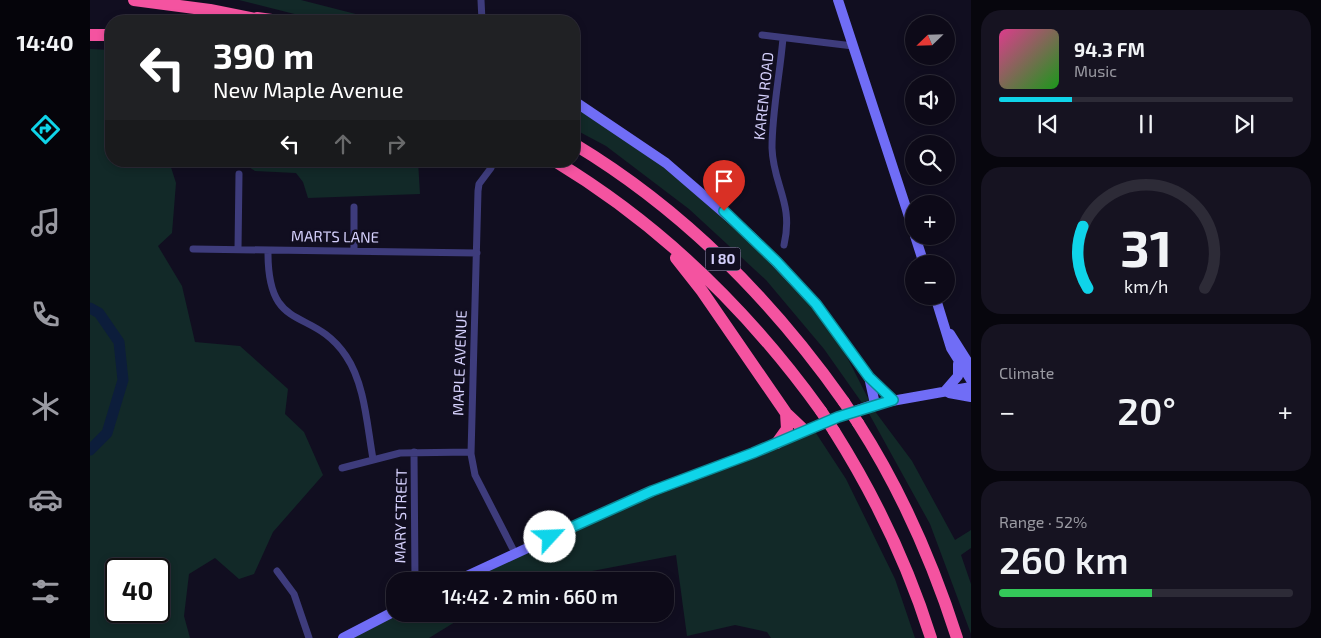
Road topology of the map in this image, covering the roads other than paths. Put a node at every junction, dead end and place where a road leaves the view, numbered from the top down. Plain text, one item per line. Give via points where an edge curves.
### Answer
1 (134, 0) edge
2 (838, 0) edge
3 (481, 2) edge
4 (236, 15) edge
5 (479, 15) edge
6 (482, 15) edge
7 (90, 35) edge
8 (105, 35) edge
9 (762, 35) dead end
10 (783, 38) junction
11 (853, 46) junction
12 (580, 106) edge
13 (580, 148) edge
14 (564, 167) edge
15 (491, 168) dead end
16 (239, 174) dead end
17 (905, 205) edge
18 (354, 207) dead end
19 (626, 209) junction
20 (784, 246) dead end
21 (193, 249) dead end
22 (238, 249) junction
23 (268, 250) junction
24 (354, 251) junction
25 (477, 253) junction
26 (938, 305) edge
27 (947, 331) junction
28 (953, 351) junction
29 (971, 366) edge
30 (869, 377) junction
31 (971, 380) edge
32 (971, 387) edge
33 (944, 392) junction
34 (971, 397) edge
35 (893, 400) junction
36 (875, 404) junction
37 (786, 412) junction
38 (804, 430) junction
39 (777, 443) junction
40 (414, 452) junction
41 (471, 452) junction
42 (373, 459) junction
43 (342, 468) dead end
44 (515, 553) junction
45 (278, 570) dead end
46 (415, 572) edge
47 (475, 572) edge
48 (386, 616) edge
49 (309, 638) edge
50 (343, 638) edge
51 (931, 638) edge
52 (957, 638) edge

1 - 4 highway
2 - 11 street
3 - 5 street
3 - 6 street
7 - 8 highway
9 - 10 street
10 - 11 street
10 - 20 street, KAREN ROAD via 772,150 787,212
11 - 17 street
12 - 30 street via 666,163 738,224 816,304
13 - 52 highway, I 80, bridge via 660,204 728,264 784,323 844,402 891,478 941,591
14 - 19 highway, I 80
15 - 25 street, MAPLE AVENUE via 479,184
16 - 22 street
18 - 24 street
19 - 37 highway via 693,278
19 - 51 highway, I 80, bridge via 681,254 733,304 774,350 820,411 865,483 890,533
21 - 22 street, MARTS LANE
22 - 23 street, MARTS LANE
23 - 24 street, MARTS LANE
23 - 42 street via 268,271 276,300 288,313 336,344 352,364
24 - 25 street, MARTS LANE
25 - 41 street, MAPLE AVENUE
26 - 27 street
27 - 28 street
27 - 29 street
28 - 31 street
28 - 33 street via 959,367 958,376
30 - 35 street
30 - 36 street
32 - 33 street
33 - 34 street
33 - 35 street
35 - 36 street
36 - 38 street
37 - 38 highway
37 - 39 highway via 787,429
38 - 39 street
39 - 44 street via 642,495
40 - 41 street
40 - 42 street
40 - 46 street, MARY STREET
41 - 44 street, MAPLE AVENUE via 475,475
42 - 43 street
44 - 47 street
45 - 49 street via 294,594
48 - 50 street

